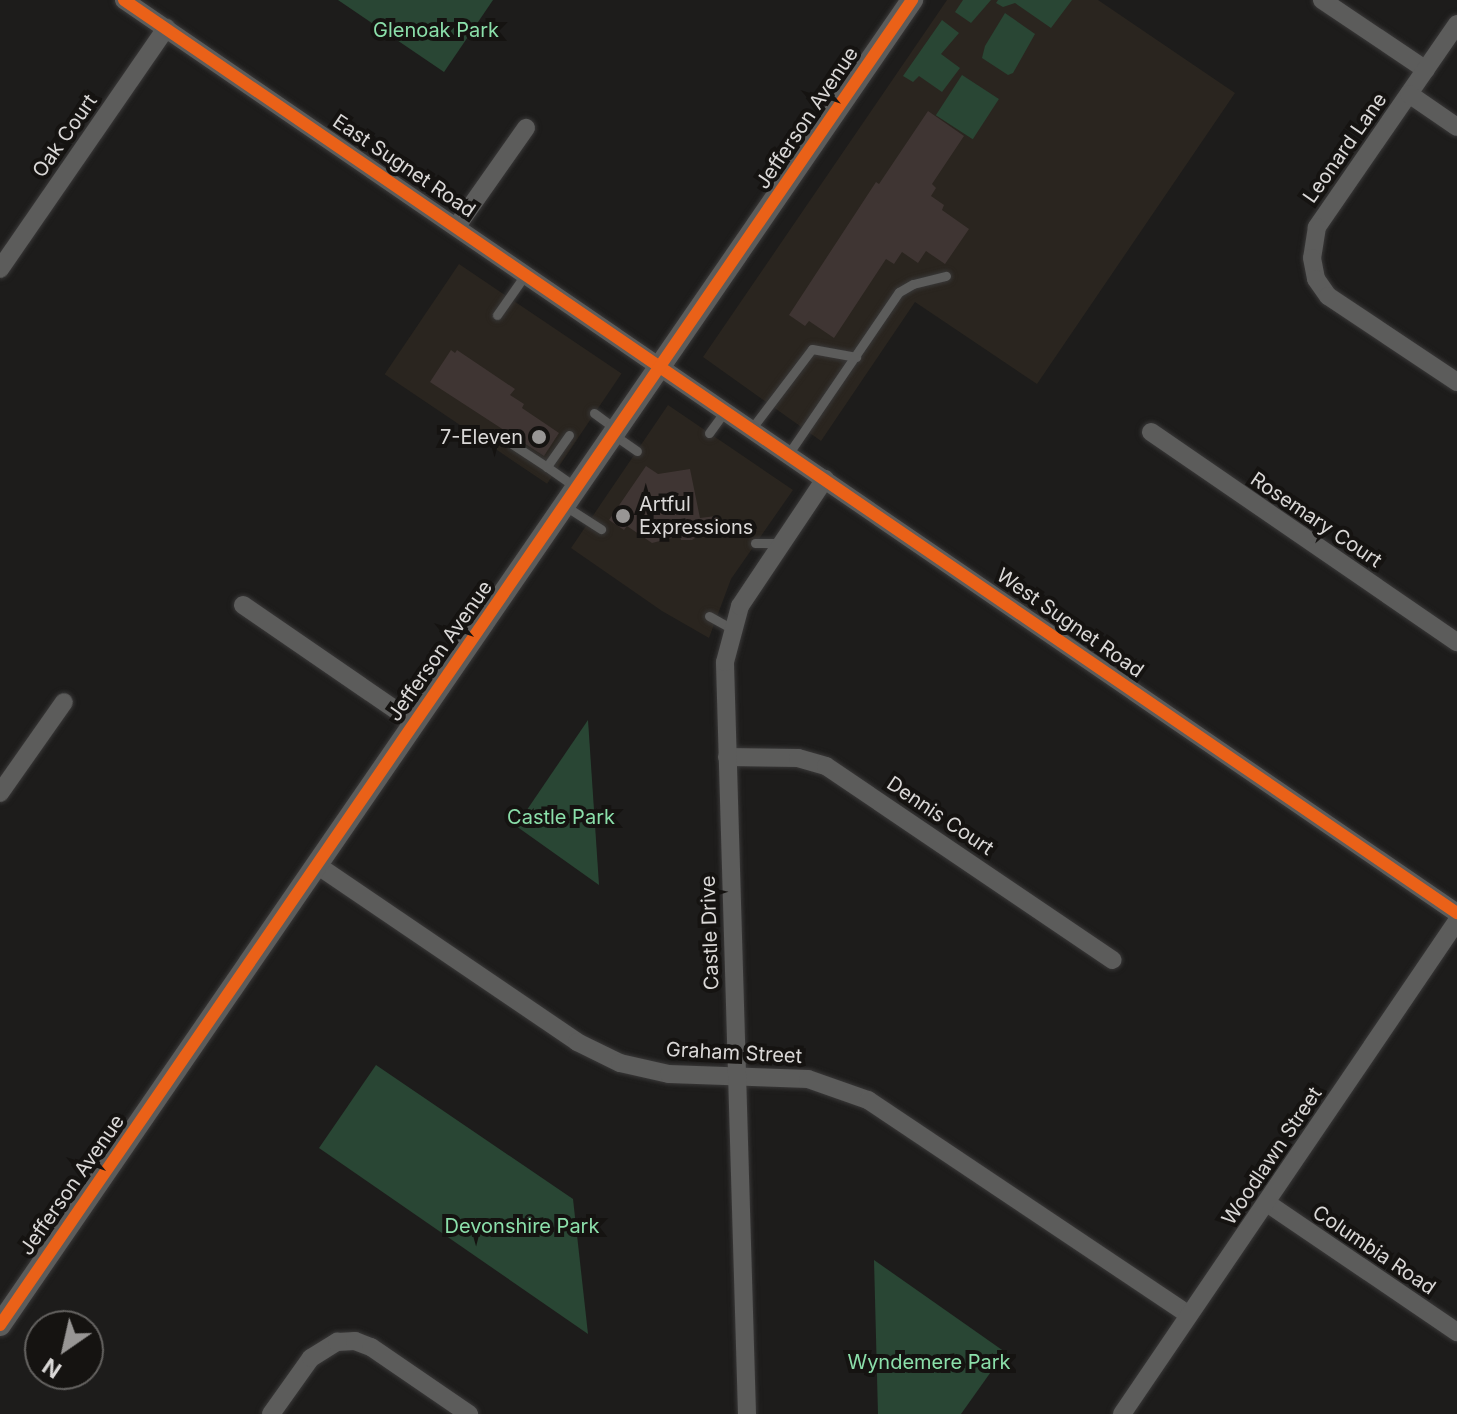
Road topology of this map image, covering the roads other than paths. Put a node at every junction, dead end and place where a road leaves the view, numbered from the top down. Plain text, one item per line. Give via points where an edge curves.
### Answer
1 (124, 0) edge
2 (912, 0) edge
3 (1322, 0) edge
4 (1457, 24) edge
5 (166, 28) junction
6 (1426, 70) junction
7 (1409, 94) junction
8 (1457, 127) edge
9 (526, 128) dead end
10 (457, 226) junction
11 (0, 269) edge
12 (526, 274) junction
13 (946, 276) dead end
14 (497, 315) dead end
15 (856, 357) junction
16 (661, 366) junction
17 (1457, 382) edge
18 (726, 410) junction
19 (594, 413) dead end
20 (752, 428) junction
21 (616, 432) junction
22 (1151, 432) dead end
23 (709, 433) dead end
24 (569, 435) dead end
25 (512, 444) dead end
26 (637, 451) dead end
27 (789, 453) junction
28 (547, 467) junction
29 (825, 479) junction
30 (571, 497) junction
31 (601, 529) dead end
32 (755, 543) dead end
33 (781, 543) junction
34 (243, 605) dead end
35 (709, 616) dead end
36 (732, 629) junction
37 (1457, 642) edge
38 (64, 702) dead end
39 (415, 723) junction
40 (727, 757) junction
41 (0, 793) edge
42 (317, 865) junction
43 (1457, 913) edge
44 (1457, 921) edge
45 (1112, 960) dead end
46 (736, 1077) junction
47 (1267, 1203) junction
48 (1188, 1314) junction
49 (0, 1325) edge
50 (1457, 1332) edge
51 (271, 1414) edge
52 (469, 1414) edge
53 (747, 1414) edge
54 (1122, 1414) edge

1 - 5 street, East Sugnet Road
2 - 16 street, Jefferson Avenue
3 - 6 street
4 - 6 street, Leonard Lane
5 - 10 street, East Sugnet Road
5 - 11 street, Oak Court
6 - 7 street, Leonard Lane
7 - 8 street
7 - 17 street, Leonard Lane via 1317,227 1312,258 1316,279 1328,296
9 - 10 street
10 - 12 street, East Sugnet Road
12 - 14 lane
12 - 16 street, East Sugnet Road
13 - 15 lane via 899,292
15 - 20 lane via 812,349
15 - 27 lane
16 - 18 street, West Sugnet Road
16 - 21 street, Jefferson Avenue
18 - 20 street, West Sugnet Road
18 - 23 lane
19 - 21 lane
20 - 27 street, West Sugnet Road
21 - 26 lane
21 - 30 street, Jefferson Avenue
22 - 37 street, Rosemary Court
24 - 28 lane
25 - 28 lane
27 - 29 street, West Sugnet Road
28 - 30 lane
29 - 33 street, Castle Drive
29 - 43 street, West Sugnet Road
30 - 31 lane
30 - 39 street, Jefferson Avenue
32 - 33 lane
33 - 36 street, Castle Drive via 753,583
34 - 39 street
35 - 36 lane
36 - 40 street, Castle Drive via 725,662
38 - 41 street
39 - 42 street, Jefferson Avenue
40 - 45 street, Dennis Court via 798,758 826,766
40 - 46 street, Castle Drive
42 - 46 street, Graham Street via 577,1042 620,1063 669,1074
42 - 49 street, Jefferson Avenue
44 - 47 street, Woodlawn Street
46 - 48 street, Graham Street via 808,1079 868,1100
46 - 53 street, Castle Drive
47 - 48 street, Woodlawn Street
47 - 50 street, Columbia Road
48 - 54 street, Woodlawn Street
51 - 52 street via 311,1358 337,1342 355,1341

